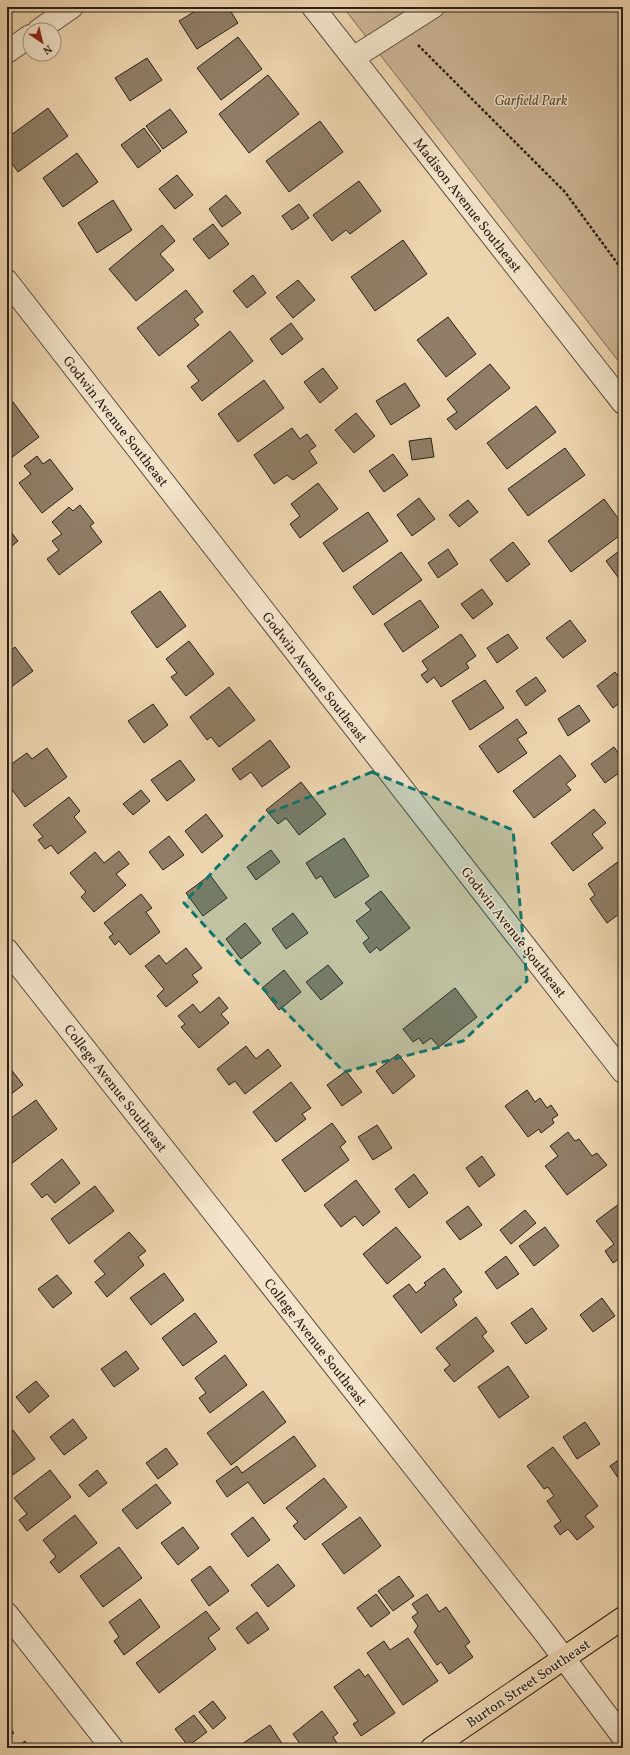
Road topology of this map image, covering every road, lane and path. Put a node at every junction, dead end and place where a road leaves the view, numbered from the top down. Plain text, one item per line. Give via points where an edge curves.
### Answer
1 (72, 7) edge
2 (313, 7) edge
3 (376, 7) edge
4 (433, 7) edge
5 (50, 22) edge
6 (400, 28) junction
7 (22, 42) edge
8 (7, 52) edge
9 (353, 58) junction
10 (623, 271) edge
11 (7, 282) edge
12 (623, 403) edge
13 (7, 950) edge
14 (623, 1072) edge
15 (7, 1614) edge
16 (623, 1618) edge
17 (564, 1658) junction
18 (623, 1737) edge
19 (112, 1748) edge
20 (432, 1748) edge

1 - 5 street
2 - 9 street, Madison Avenue Southeast
3 - 6 path
4 - 6 street
6 - 9 street
6 - 10 path via 565,192
7 - 8 street
9 - 12 street, Madison Avenue Southeast
11 - 14 street, Godwin Avenue Southeast
13 - 17 street, College Avenue Southeast
15 - 19 street
16 - 17 main road, Burton Street Southeast
17 - 18 street, College Avenue Southeast
17 - 20 main road, Burton Street Southeast

